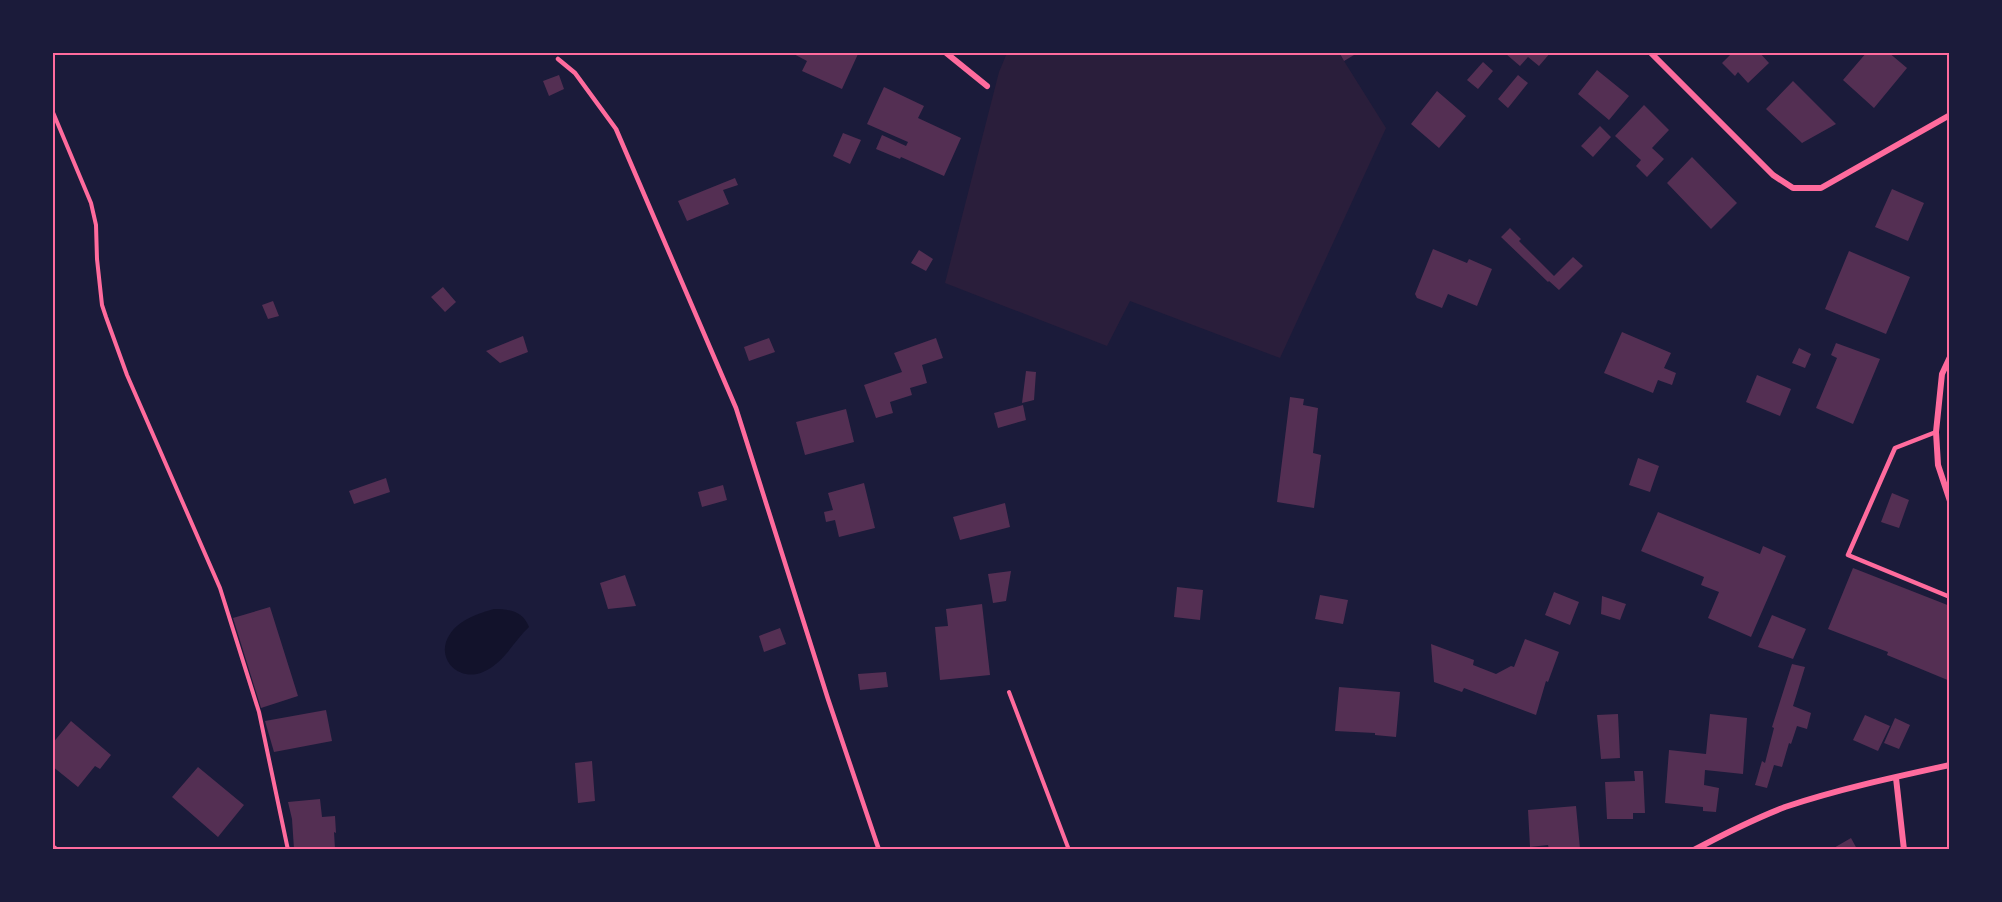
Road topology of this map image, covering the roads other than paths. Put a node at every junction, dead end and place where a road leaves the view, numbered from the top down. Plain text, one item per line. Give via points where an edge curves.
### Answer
1 (945, 52) edge
2 (1650, 52) edge
3 (558, 59) dead end
4 (987, 86) dead end
5 (1950, 115) edge
6 (1950, 357) edge
7 (1936, 432) junction
8 (1950, 501) edge
9 (1950, 597) edge
10 (1950, 765) edge
11 (1896, 778) junction
12 (879, 849) edge
13 (1694, 849) edge
14 (1904, 849) edge

1 - 4 street
2 - 5 street via 1773,175 1793,188 1821,188
3 - 12 lane via 575,73 616,129 736,408
6 - 7 street via 1942,375
7 - 8 street via 1938,465
7 - 9 lane via 1895,448 1848,555
10 - 11 street
11 - 13 street via 1785,807
11 - 14 street

